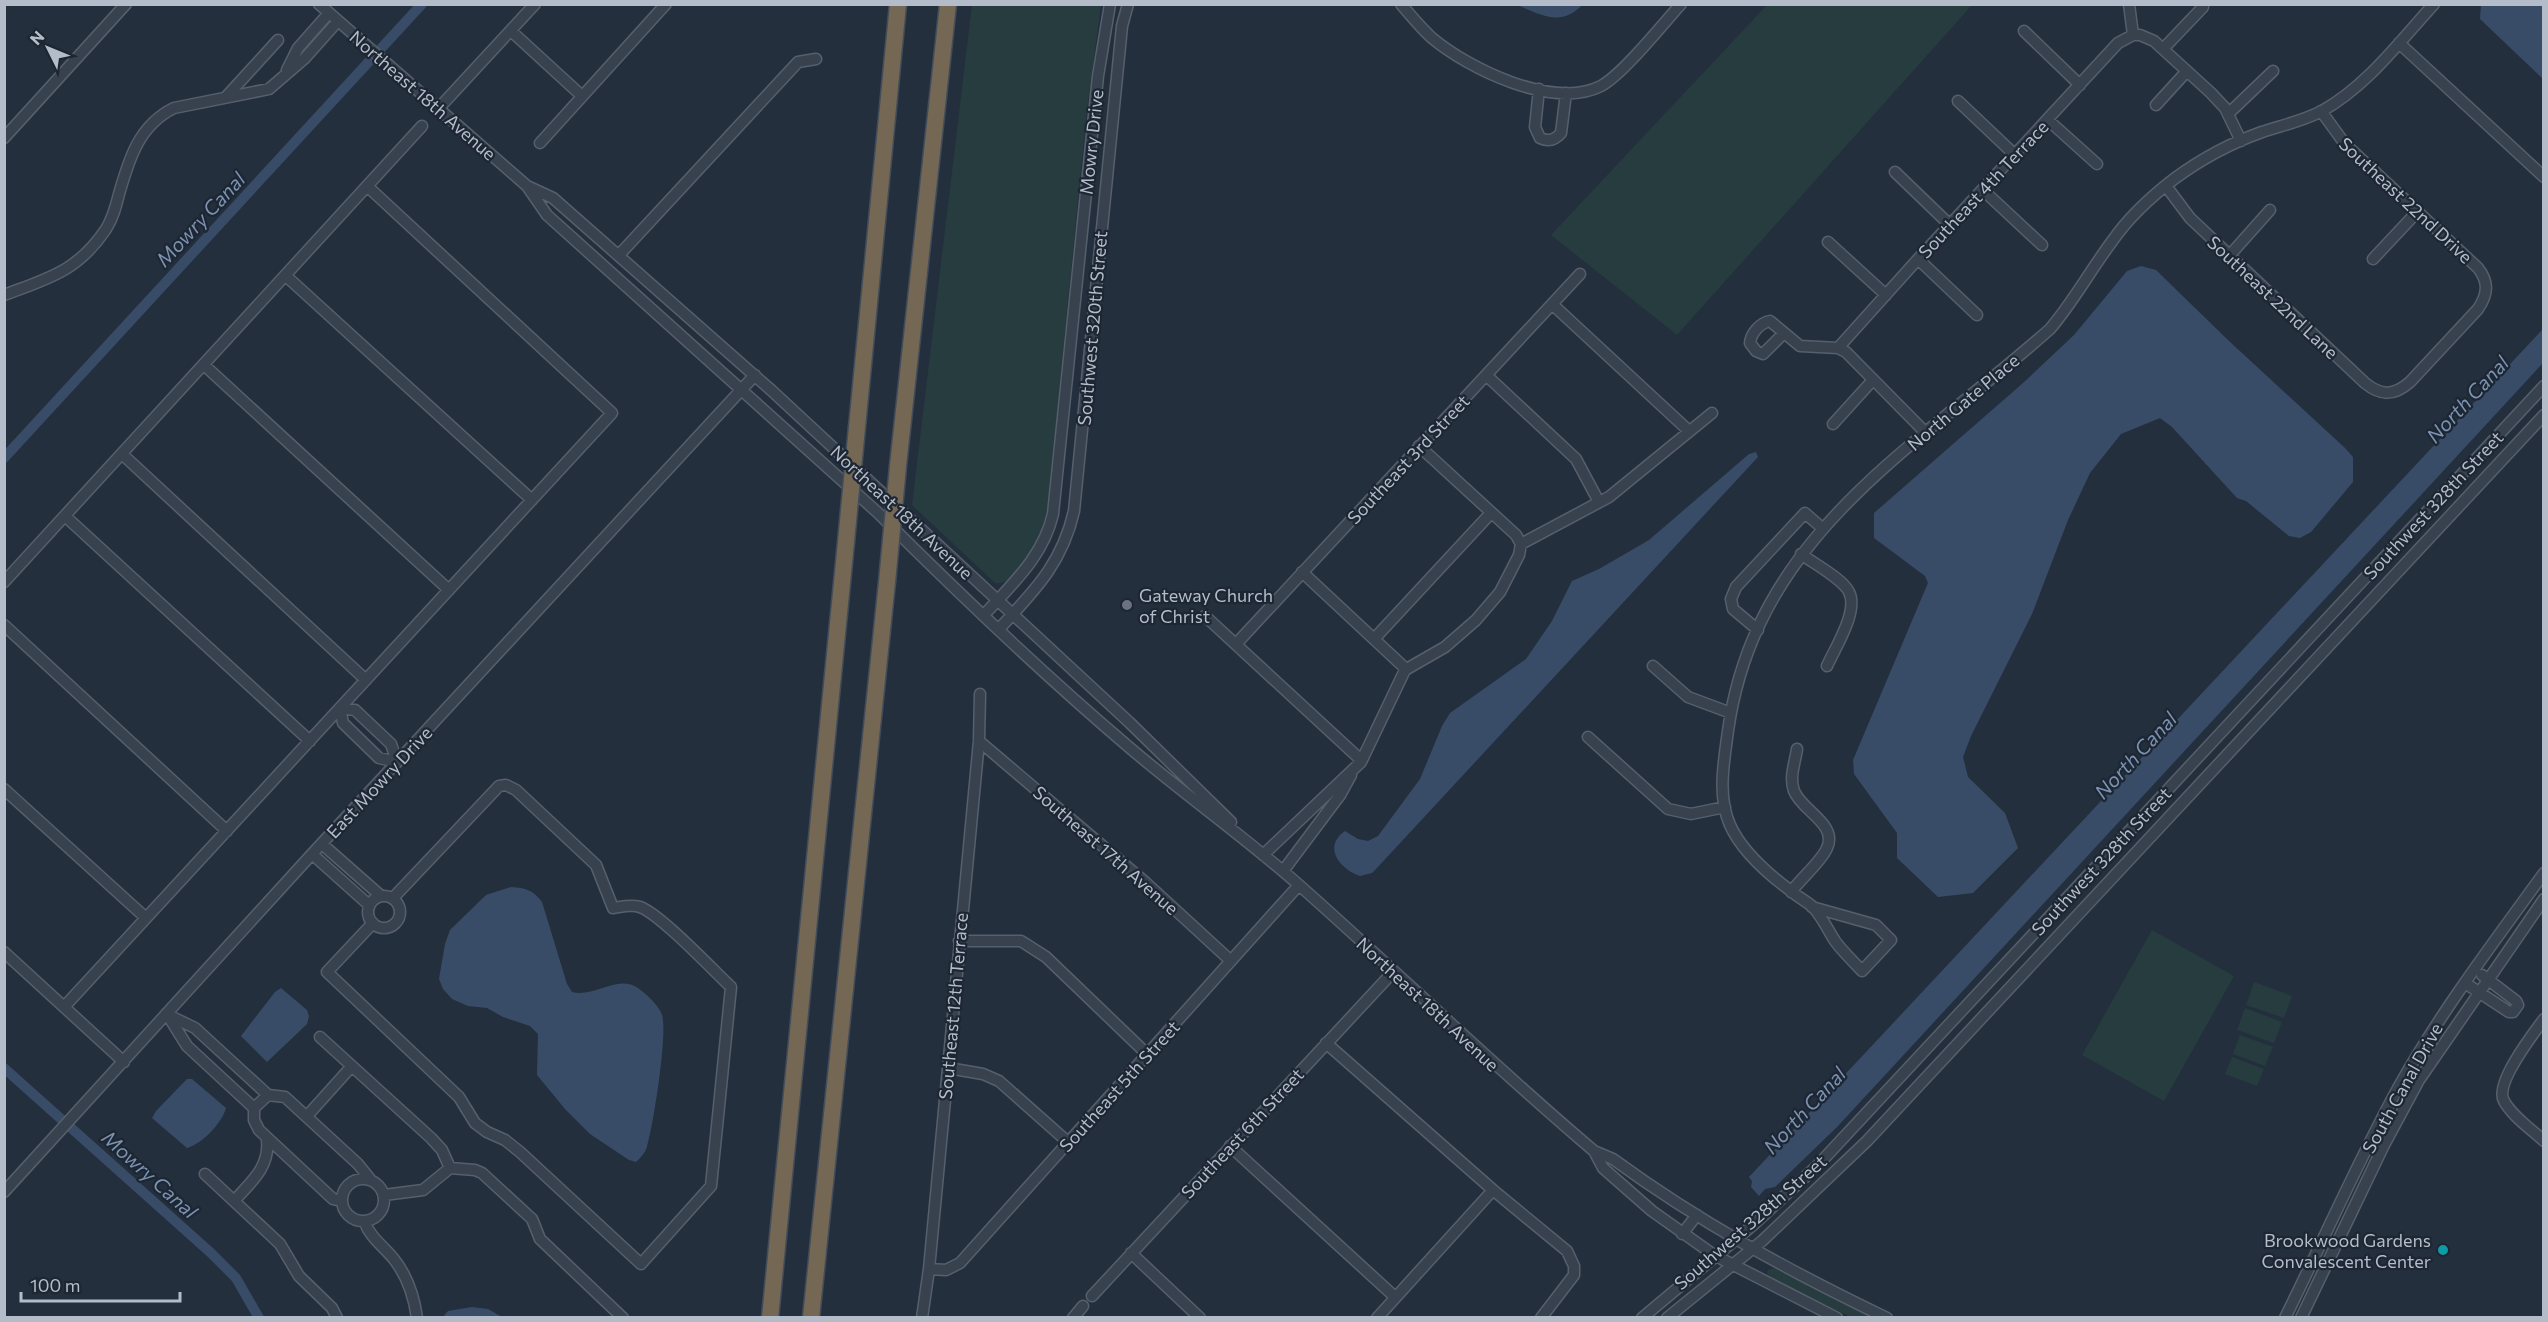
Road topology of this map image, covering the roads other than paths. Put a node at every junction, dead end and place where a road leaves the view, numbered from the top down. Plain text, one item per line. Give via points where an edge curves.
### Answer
1 (126, 4) edge
2 (319, 4) edge
3 (535, 4) edge
4 (666, 4) edge
5 (898, 4) edge
6 (948, 4) edge
7 (1110, 4) edge
8 (1128, 4) edge
9 (1401, 4) edge
10 (1681, 4) edge
11 (2129, 4) edge
12 (2434, 4) edge
13 (2203, 7) dead end
14 (329, 13) junction
15 (338, 21) junction
16 (511, 31) junction
17 (2024, 31) dead end
18 (2133, 35) junction
19 (278, 40) dead end
20 (2399, 43) junction
21 (2163, 49) junction
22 (816, 59) dead end
23 (2187, 71) junction
24 (2273, 71) dead end
25 (285, 76) junction
26 (2080, 85) junction
27 (1539, 89) junction
28 (1560, 92) junction
29 (582, 96) junction
30 (226, 97) junction
31 (1958, 101) dead end
32 (2156, 105) dead end
33 (440, 108) junction
34 (2321, 111) junction
35 (2228, 114) junction
36 (2048, 120) junction
37 (422, 126) dead end
38 (4, 138) edge
39 (2241, 141) junction
40 (540, 143) dead end
41 (2016, 155) junction
42 (2097, 164) dead end
43 (1895, 172) dead end
44 (2544, 177) edge
45 (367, 186) junction
46 (527, 186) junction
47 (2166, 186) junction
48 (1983, 190) junction
49 (2270, 210) dead end
50 (2417, 212) junction
51 (1950, 225) junction
52 (1828, 242) dead end
53 (2042, 245) dead end
54 (619, 255) junction
55 (2229, 256) junction
56 (1918, 259) junction
57 (2373, 259) dead end
58 (1580, 274) dead end
59 (286, 276) junction
60 (4, 295) edge
61 (1886, 295) junction
62 (1552, 304) junction
63 (1977, 315) dead end
64 (1784, 333) dead end
65 (1838, 348) junction
66 (204, 365) junction
67 (755, 375) junction
68 (1486, 375) junction
69 (1872, 381) junction
70 (2544, 386) edge
71 (742, 390) junction
72 (2392, 393) joint
73 (1712, 413) dead end
74 (2544, 415) edge
75 (1833, 424) dead end
76 (1689, 431) junction
77 (1926, 433) junction
78 (1419, 447) junction
79 (122, 454) junction
80 (532, 500) junction
81 (1599, 502) junction
82 (1491, 513) junction
83 (65, 516) junction
84 (1822, 528) junction
85 (1521, 544) junction
86 (1801, 554) junction
87 (1302, 572) junction
88 (4, 582) edge
89 (449, 590) junction
90 (997, 600) junction
91 (984, 615) junction
92 (1012, 615) junction
93 (1205, 616) dead end
94 (4, 625) edge
95 (999, 629) junction
96 (1758, 630) junction
97 (1374, 639) junction
98 (1236, 644) junction
99 (1653, 666) dead end
100 (1827, 666) dead end
101 (1406, 669) junction
102 (366, 680) junction
103 (981, 694) dead end
104 (340, 708) junction
105 (1731, 713) junction
106 (374, 728) junction
107 (1588, 737) dead end
108 (310, 741) junction
109 (979, 741) junction
110 (362, 742) junction
111 (1797, 749) dead end
112 (1361, 760) junction
113 (397, 762) junction
114 (1352, 772) junction
115 (4, 789) edge
116 (1725, 807) junction
117 (227, 831) junction
118 (322, 843) junction
119 (312, 854) junction
120 (1263, 855) junction
121 (1283, 871) junction
122 (2544, 873) edge
123 (1299, 885) junction
124 (1791, 892) junction
125 (381, 896) junction
126 (393, 898) junction
127 (2544, 898) edge
128 (369, 905) junction
129 (1812, 906) junction
130 (146, 918) junction
131 (373, 923) junction
132 (958, 941) junction
133 (4, 952) edge
134 (1231, 962) junction
135 (2474, 970) junction
136 (1393, 972) junction
137 (2487, 979) junction
138 (2465, 983) junction
139 (2478, 992) junction
140 (64, 1006) junction
141 (1962, 1011) junction
142 (166, 1014) junction
143 (2544, 1018) edge
144 (1967, 1031) junction
145 (320, 1037) dead end
146 (1326, 1044) junction
147 (1148, 1055) junction
148 (124, 1062) junction
149 (352, 1066) junction
150 (948, 1068) junction
151 (268, 1095) junction
152 (254, 1108) junction
153 (308, 1116) junction
154 (267, 1140) junction
155 (2544, 1141) edge
156 (1069, 1143) junction
157 (1230, 1146) junction
158 (1594, 1151) junction
159 (450, 1168) junction
160 (205, 1174) dead end
161 (370, 1179) junction
162 (1493, 1190) junction
163 (4, 1192) edge
164 (384, 1195) junction
165 (234, 1201) junction
166 (341, 1201) junction
167 (1697, 1215) junction
168 (364, 1221) junction
169 (1682, 1234) junction
170 (1734, 1240) junction
171 (1752, 1249) junction
172 (1131, 1253) junction
173 (1714, 1256) junction
174 (1731, 1264) junction
175 (929, 1269) junction
176 (1092, 1296) dead end
177 (1395, 1298) junction
178 (1083, 1306) dead end
179 (337, 1317) edge
180 (417, 1317) edge
181 (623, 1317) edge
182 (770, 1317) edge
183 (811, 1317) edge
184 (922, 1317) edge
185 (1073, 1317) edge
186 (1200, 1317) edge
187 (1377, 1317) edge
188 (1541, 1317) edge
189 (1642, 1317) edge
190 (1667, 1317) edge
191 (1837, 1317) edge
192 (1887, 1317) edge
193 (2285, 1317) edge
194 (2301, 1317) edge

1 - 38 street
2 - 14 street, Northeast 18th Avenue
3 - 16 street
4 - 29 street
5 - 182 highway, bridge
6 - 183 highway, bridge
7 - 90 street, Mowry Drive via 1097,87 1053,514 1036,557
8 - 92 street, Southwest 320th Street via 1122,26 1074,511 1053,566
9 - 27 street via 1432,38 1468,63 1504,80
10 - 28 street via 1610,80 1593,90
11 - 18 street
12 - 20 street, North Gate Place
13 - 21 street
14 - 15 street, Northeast 18th Avenue
14 - 25 street via 298,48
15 - 25 street
15 - 33 street, Northeast 18th Avenue
16 - 29 street
16 - 33 street
17 - 26 street
18 - 21 street via 2149,38
18 - 26 street, Southeast 4th Terrace via 2118,43
19 - 30 street
20 - 34 street, North Gate Place via 2361,83
20 - 44 street
21 - 23 street
22 - 54 street via 798,62
23 - 32 street
23 - 35 street
24 - 35 street
25 - 30 street via 269,89
26 - 36 street, Southeast 4th Terrace
27 - 28 street
27 - 28 street via 1535,127 1536,133 1546,140 1561,132
29 - 40 street
30 - 60 street via 174,108 156,120 136,142 112,217 101,236 67,270
31 - 41 street
33 - 46 street, Northeast 18th Avenue
34 - 39 street, North Gate Place
34 - 50 street, Southeast 22nd Drive via 2345,144
35 - 39 street
36 - 41 street, Southeast 4th Terrace
36 - 42 street
37 - 45 street
39 - 47 street, North Gate Place via 2208,157
41 - 48 street, Southeast 4th Terrace
43 - 51 street
45 - 59 street
45 - 80 street via 612,413
46 - 54 street, Northeast 18th Avenue via 553,198
46 - 71 street, Northeast 18th Avenue via 547,215
47 - 55 street, Southeast 22nd Lane via 2188,216
47 - 77 street, North Gate Place via 2114,238 2050,329
48 - 51 street, Southeast 4th Terrace
48 - 53 street
49 - 55 street
50 - 57 street
50 - 72 street, Southeast 22nd Drive via 2478,268 2487,290 2481,304 2410,382
51 - 56 street, Southeast 4th Terrace
52 - 61 street
54 - 67 street, Northeast 18th Avenue
55 - 72 street, Southeast 22nd Lane via 2365,383 2379,392
56 - 61 street, Southeast 4th Terrace
56 - 63 street
58 - 62 street, Southeast 3rd Street
59 - 66 street
59 - 80 street
61 - 65 street, Southeast 4th Terrace
62 - 68 street, Southeast 3rd Street
62 - 76 street
64 - 65 street via 1804,347
65 - 69 street
66 - 79 street
66 - 89 street
67 - 71 street, East Mowry Drive
67 - 90 street, Northeast 18th Avenue
68 - 78 street, Southeast 3rd Street
68 - 81 street via 1576,459
69 - 75 street
69 - 77 street
70 - 141 street, Southwest 328th Street
71 - 91 street, Northeast 18th Avenue
71 - 113 street, East Mowry Drive
73 - 76 street
74 - 144 street, Southwest 328th Street
76 - 81 street
77 - 84 street, North Gate Place via 1861,488
78 - 82 street
78 - 87 street, Southeast 3rd Street
79 - 83 street
79 - 102 street
80 - 89 street
81 - 85 street
82 - 85 street
82 - 97 street
83 - 88 street
83 - 108 street
84 - 86 street, North Gate Place
84 - 96 street via 1805,513 1736,587 1731,599 1733,609
85 - 101 street via 1500,592 1476,620 1445,647
86 - 96 street, North Gate Place
86 - 100 street via 1841,583 1851,598 1850,615
87 - 97 street
87 - 98 street, Southeast 3rd Street
89 - 102 street
90 - 91 street, Mowry Drive
90 - 92 street, Northeast 18th Avenue
91 - 95 street, Northeast 18th Avenue
92 - 95 street, Southwest 320th Street
92 - 120 street, Northeast 18th Avenue
93 - 98 street
94 - 117 street
95 - 120 street, Northeast 18th Avenue via 1128,746
96 - 105 street, North Gate Place via 1739,678
97 - 101 street
98 - 112 street
99 - 105 street via 1688,697
101 - 112 street
102 - 104 street
103 - 109 street, Southeast 12th Terrace
104 - 106 street via 355,710
104 - 108 street
104 - 110 street via 343,723
105 - 116 street, North Gate Place via 1724,766
106 - 110 street
106 - 113 street via 391,744
107 - 116 street via 1668,809 1691,814
108 - 117 street
109 - 132 street, Southeast 12th Terrace
109 - 134 street, Southeast 17th Avenue via 1145,882
110 - 113 street via 379,758
111 - 124 street via 1792,776 1794,791 1823,824 1829,840 1825,852
112 - 114 street
113 - 118 street, East Mowry Drive
114 - 120 street
114 - 121 street via 1340,795
115 - 130 street
116 - 124 street, North Gate Place via 1740,842
117 - 130 street
118 - 119 street, East Mowry Drive
118 - 125 street
119 - 128 street
119 - 142 street, East Mowry Drive
120 - 121 street, Northeast 18th Avenue
121 - 123 street, Northeast 18th Avenue
122 - 135 street, South Canal Drive
123 - 134 street, Southeast 5th Street
123 - 136 street, Northeast 18th Avenue
124 - 129 street, North Gate Place
125 - 126 street
125 - 128 street
126 - 131 street via 399,906 397,922 382,928
126 - 131 street via 499,786 506,785 596,865 613,909 640,907 656,917 731,987 711,1186 641,1264 520,1152 475,1123 459,1097 327,972
127 - 137 street, South Canal Drive
128 - 131 street via 368,915
129 - 129 street via 1862,971 1891,940 1876,925
130 - 140 street
132 - 147 street via 1021,941 1046,957
132 - 150 street, Southeast 12th Terrace
133 - 140 street
134 - 147 street, Southeast 5th Street
135 - 137 street
135 - 138 street, South Canal Drive
136 - 146 street, Southeast 6th Street
136 - 158 street, Northeast 18th Avenue
137 - 139 street, South Canal Drive
137 - 139 street via 2516,1001 2516,1009 2509,1012
138 - 139 street
138 - 193 street, South Canal Drive via 2393,1097
139 - 194 street, South Canal Drive via 2407,1101
140 - 148 street
141 - 144 street
141 - 170 street, Southwest 328th Street via 1818,1165
142 - 148 street, East Mowry Drive
142 - 151 street via 195,1028
142 - 152 street via 187,1046
143 - 155 street via 2501,1090 2512,1112
144 - 171 street, Southwest 328th Street via 1861,1148
145 - 149 street
146 - 157 street, Southeast 6th Street
146 - 162 street
147 - 156 street, Southeast 5th Street
148 - 163 street, East Mowry Drive
149 - 153 street
149 - 159 street via 431,1138
150 - 156 street via 999,1081
150 - 175 street, Southeast 12th Terrace
151 - 152 street
151 - 153 street via 285,1097
152 - 154 street via 254,1120
153 - 161 street
154 - 165 street via 262,1170
154 - 166 street via 333,1199
156 - 175 street, Southeast 5th Street via 960,1263 946,1270
157 - 172 street, Southeast 6th Street
157 - 177 street
158 - 167 street, Northeast 18th Avenue via 1613,1159
158 - 169 street, Northeast 18th Avenue via 1604,1168
159 - 164 street via 423,1190
159 - 181 street via 482,1173 532,1219 540,1239
160 - 165 street
161 - 164 street
161 - 166 street via 350,1183
162 - 177 street
162 - 188 street via 1567,1251 1574,1266 1569,1285
164 - 168 street via 378,1216
165 - 179 street via 280,1244 299,1276
166 - 168 street via 351,1218
167 - 169 street
167 - 170 street, Northeast 18th Avenue
168 - 180 street via 368,1232 402,1270
169 - 173 street, Northeast 18th Avenue
170 - 171 street, Northeast 18th Avenue
170 - 173 street, Southwest 328th Street
171 - 174 street, Southwest 328th Street
171 - 192 street, Northeast 18th Avenue
172 - 176 street, Southeast 6th Street
172 - 186 street
173 - 174 street, Northeast 18th Avenue
173 - 189 street, Southwest 328th Street
174 - 190 street, Southwest 328th Street
174 - 191 street, Northeast 18th Avenue
175 - 184 street, Southeast 12th Terrace
177 - 187 street
178 - 185 street

